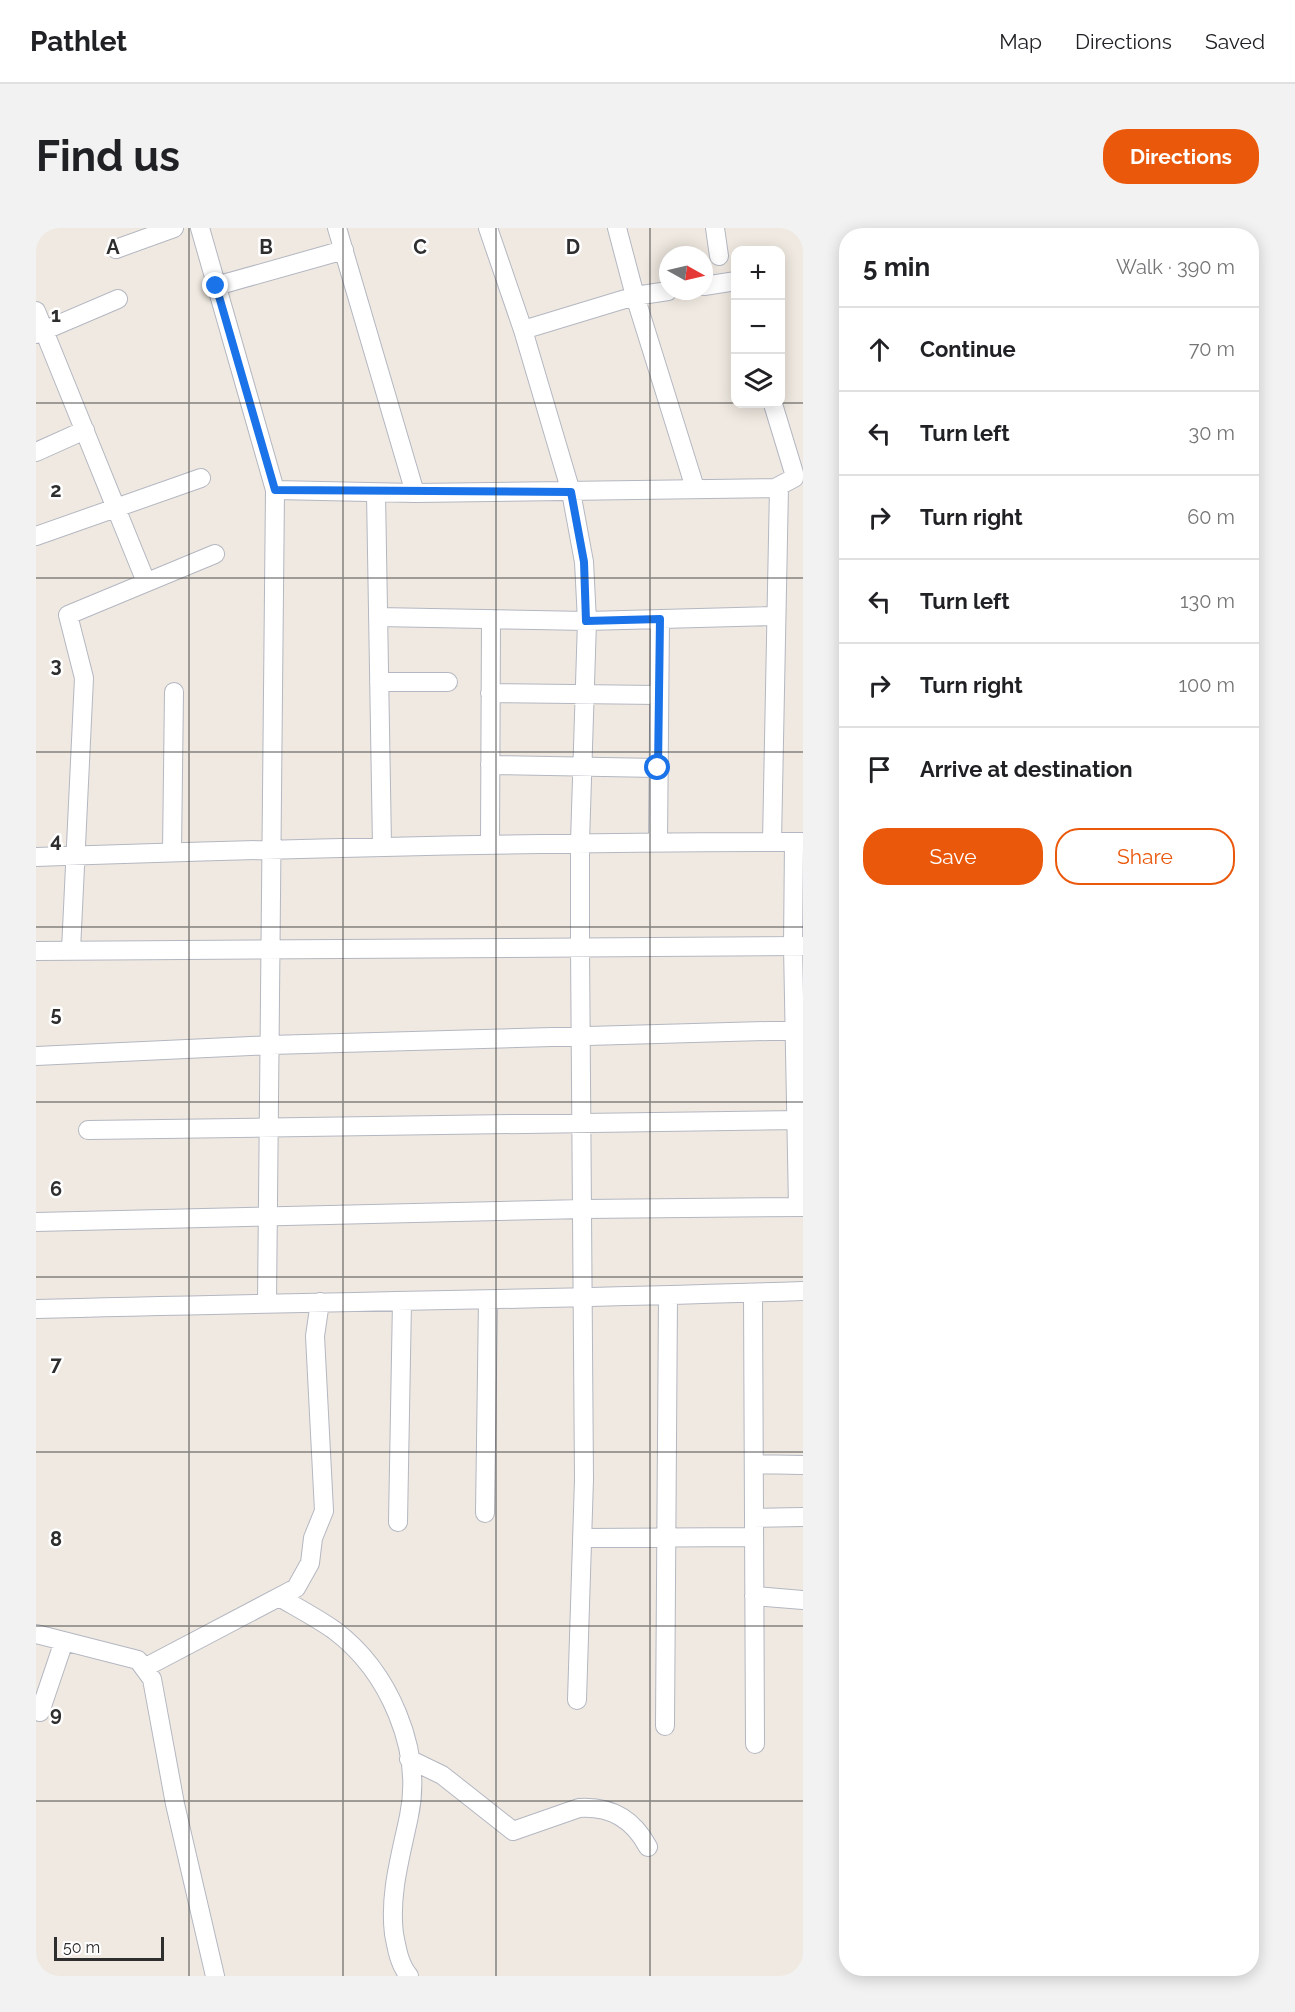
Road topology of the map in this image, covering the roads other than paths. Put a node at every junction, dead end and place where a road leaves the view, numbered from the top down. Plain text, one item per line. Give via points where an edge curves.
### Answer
1 (174, 228) edge
2 (200, 228) edge
3 (337, 228) edge
4 (488, 228) edge
5 (617, 228) edge
6 (715, 228) edge
7 (151, 232) edge
8 (116, 249) dead end
9 (344, 250) junction
10 (719, 255) dead end
11 (731, 282) edge
12 (713, 284) edge
13 (216, 286) junction
14 (659, 292) edge
15 (635, 296) junction
16 (118, 299) dead end
17 (36, 311) edge
18 (523, 330) junction
19 (40, 332) edge
20 (774, 408) edge
21 (85, 430) junction
22 (36, 452) edge
23 (798, 472) edge
24 (201, 478) dead end
25 (779, 487) junction
26 (695, 488) junction
27 (275, 490) junction
28 (571, 492) junction
29 (376, 493) junction
30 (415, 493) junction
31 (116, 508) junction
32 (36, 536) edge
33 (215, 554) dead end
34 (146, 582) junction
35 (776, 616) junction
36 (378, 617) junction
37 (491, 619) junction
38 (660, 619) junction
39 (586, 621) junction
40 (379, 682) junction
41 (448, 682) dead end
42 (174, 692) dead end
43 (490, 693) junction
44 (583, 695) junction
45 (659, 695) junction
46 (490, 765) junction
47 (582, 768) junction
48 (658, 768) junction
49 (580, 842) junction
50 (658, 842) junction
51 (772, 842) junction
52 (799, 842) edge
53 (490, 844) junction
54 (382, 846) junction
55 (272, 848) junction
56 (172, 852) junction
57 (74, 856) junction
58 (36, 857) edge
59 (798, 946) edge
60 (580, 947) junction
61 (271, 948) junction
62 (72, 950) junction
63 (36, 951) edge
64 (799, 1030) edge
65 (582, 1035) junction
66 (270, 1045) junction
67 (36, 1056) edge
68 (799, 1120) edge
69 (582, 1122) junction
70 (269, 1128) junction
71 (88, 1130) dead end
72 (800, 1207) edge
73 (583, 1209) junction
74 (268, 1217) junction
75 (36, 1222) edge
76 (803, 1292) edge
77 (753, 1293) junction
78 (668, 1296) junction
79 (583, 1299) junction
80 (488, 1300) junction
81 (402, 1301) junction
82 (267, 1302) junction
83 (320, 1302) junction
84 (36, 1309) edge
85 (754, 1464) junction
86 (803, 1465) edge
87 (485, 1513) dead end
88 (803, 1517) edge
89 (754, 1518) junction
90 (398, 1522) dead end
91 (754, 1537) junction
92 (582, 1538) junction
93 (666, 1538) junction
94 (754, 1596) junction
95 (279, 1598) junction
96 (803, 1600) edge
97 (36, 1634) edge
98 (64, 1641) junction
99 (144, 1668) junction
100 (577, 1700) dead end
101 (40, 1712) dead end
102 (665, 1725) dead end
103 (754, 1744) dead end
104 (409, 1759) junction
105 (648, 1847) dead end
106 (214, 1976) edge
107 (409, 1976) edge

1 - 7 street
2 - 13 street
3 - 9 street
4 - 18 street
5 - 15 street
6 - 10 street
7 - 8 street
9 - 13 street
9 - 30 street
11 - 12 street
13 - 27 street
14 - 15 street
15 - 18 street
15 - 26 street
16 - 19 street
17 - 19 street
18 - 28 street
19 - 21 street
20 - 23 street
21 - 22 street
21 - 31 street
23 - 25 street
24 - 31 street
25 - 26 street
25 - 35 street
26 - 28 street
27 - 29 street
27 - 55 street
28 - 30 street
28 - 39 street via 584,562
29 - 30 street
29 - 36 street
31 - 32 street
31 - 34 street
33 - 34 street
34 - 57 street via 68,615 84,678
35 - 38 street
35 - 51 street
36 - 37 street
36 - 40 street
37 - 39 street
37 - 43 street
38 - 39 street
38 - 45 street
39 - 44 street
40 - 41 street
40 - 54 street
42 - 56 street
43 - 44 street
43 - 46 street
44 - 45 street
44 - 47 street
45 - 48 street
46 - 47 street
46 - 53 street
47 - 48 street
47 - 49 street
48 - 50 street
49 - 50 street
49 - 53 street
49 - 60 street
50 - 51 street
51 - 52 street
52 - 59 street
53 - 54 street
54 - 55 street
55 - 56 street
55 - 61 street
56 - 57 street
57 - 58 street
57 - 62 street
59 - 60 street
59 - 64 street
60 - 61 street
60 - 65 street
61 - 62 street
61 - 66 street
62 - 63 street
64 - 65 street
64 - 68 street
65 - 66 street
65 - 69 street
66 - 67 street
66 - 70 street
68 - 69 street
68 - 72 street
69 - 70 street
69 - 73 street
70 - 71 street
70 - 74 street
72 - 73 street
73 - 74 street
73 - 79 street
74 - 75 street
74 - 82 street
76 - 77 street
77 - 78 street
77 - 85 street
78 - 79 street
78 - 93 street
79 - 80 street
79 - 92 street
80 - 81 street
80 - 87 street
81 - 83 street
81 - 90 street
82 - 83 street
82 - 84 street
83 - 95 street via 315,1336 324,1511 313,1538 310,1563 296,1588
85 - 86 street
85 - 89 street
88 - 89 street
89 - 91 street
91 - 93 street
91 - 94 street
92 - 93 street
92 - 100 street
93 - 102 street
94 - 96 street
94 - 103 street
95 - 99 street
95 - 104 street via 336,1632 372,1669 402,1724
97 - 98 street
98 - 99 street via 138,1660
98 - 101 street
99 - 106 street via 152,1679
104 - 105 street via 442,1775 513,1831 590,1808 623,1817 640,1831
104 - 107 street via 412,1795 400,1848 393,1921 400,1959

